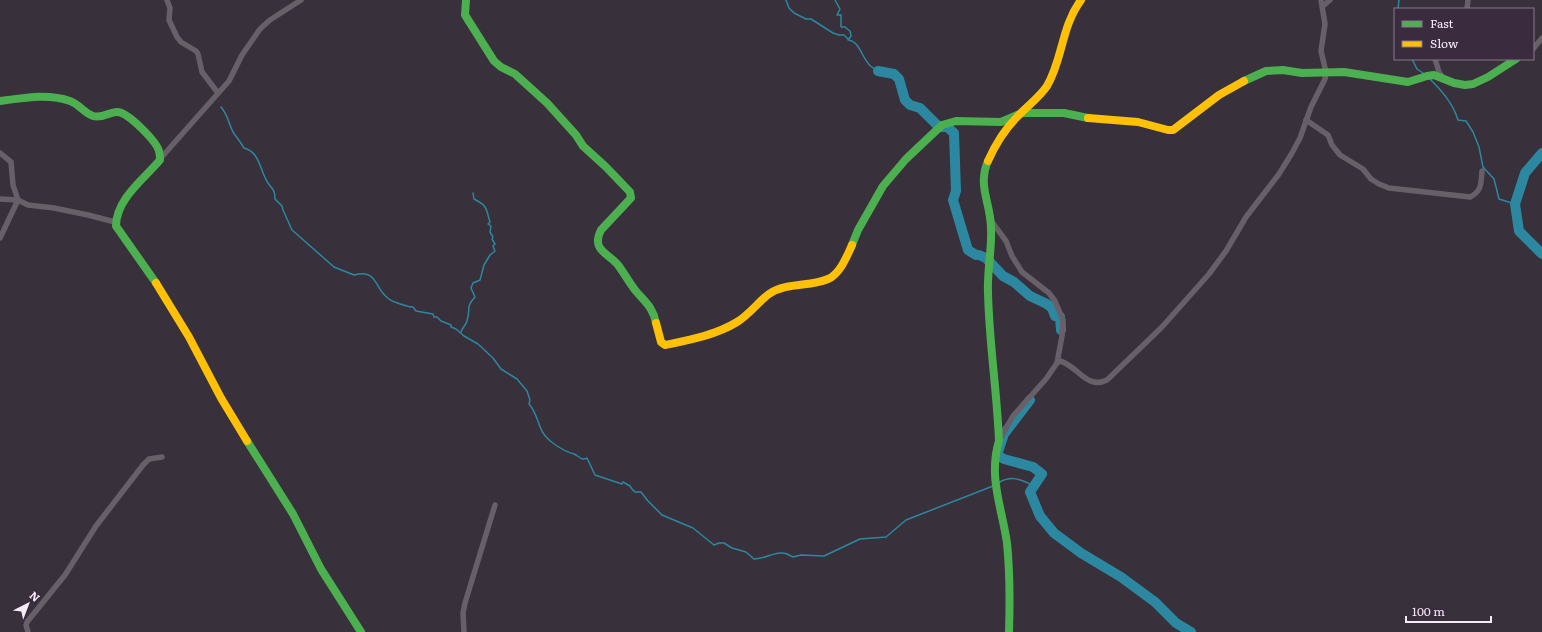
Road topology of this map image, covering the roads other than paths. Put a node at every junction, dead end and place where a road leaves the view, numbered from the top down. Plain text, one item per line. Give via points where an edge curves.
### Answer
1 (167, 0) edge
2 (301, 0) edge
3 (466, 0) edge
4 (1081, 0) edge
5 (1330, 0) edge
6 (1322, 3) edge
7 (1542, 38) edge
8 (1534, 48) edge
9 (1435, 60) edge
10 (1514, 60) edge
11 (1326, 72) junction
12 (1444, 79) junction
13 (218, 93) junction
14 (0, 101) edge
15 (1022, 113) junction
16 (1306, 120) junction
17 (0, 153) edge
18 (160, 160) junction
19 (1482, 171) dead end
20 (0, 199) edge
21 (18, 200) junction
22 (991, 221) junction
23 (115, 222) junction
24 (0, 238) edge
25 (1057, 363) junction
26 (999, 441) junction
27 (162, 457) dead end
28 (495, 505) dead end
29 (28, 632) edge
30 (361, 632) edge
31 (464, 632) edge
32 (1009, 632) edge

1 - 13 street via 170,8 169,20 174,31 181,42 196,51 202,72
2 - 13 street via 260,29 242,55 229,81
3 - 15 street via 465,15 494,61 515,74 630,192 631,198 601,230 598,242 600,248 617,264 651,308 661,342 665,345 724,328 752,311 769,294 785,287 829,278 836,273 882,186 942,125 956,121 1001,122
4 - 15 street via 1071,16 1054,72 1047,86
5 - 6 street
6 - 11 street via 1325,29 1322,51
7 - 8 street
9 - 12 street
10 - 12 street via 1473,84 1457,84
11 - 12 street via 1371,75 1408,82 1430,74
11 - 15 street via 1275,70 1257,74 1219,95 1173,130 1138,122 1096,119 1064,113
11 - 16 street via 1324,84
13 - 18 street
14 - 18 street via 61,98 74,103 93,116 101,117 122,112 130,117 158,148
15 - 22 street via 1005,133 984,170 983,188
16 - 19 street via 1328,135 1340,155 1363,169 1371,179 1389,188 1470,197 1476,194 1481,186
16 - 25 street via 1300,138 1283,168 1246,217 1220,260 1162,327 1114,374 1104,382 1093,382 1068,364 1060,361
17 - 21 street via 11,162 13,185
18 - 23 street via 120,207
20 - 21 street
21 - 23 street via 28,205 82,213
21 - 24 street
22 - 25 street via 1006,241 1022,272 1049,292 1060,309 1063,320
22 - 26 street via 988,293
23 - 30 street via 163,293 221,398 296,519 320,569
25 - 26 street via 1013,416
26 - 32 street via 995,452 994,478 1005,531 1011,603
27 - 29 street via 150,459 143,465 111,506 65,575 26,625
28 - 31 street via 465,604

